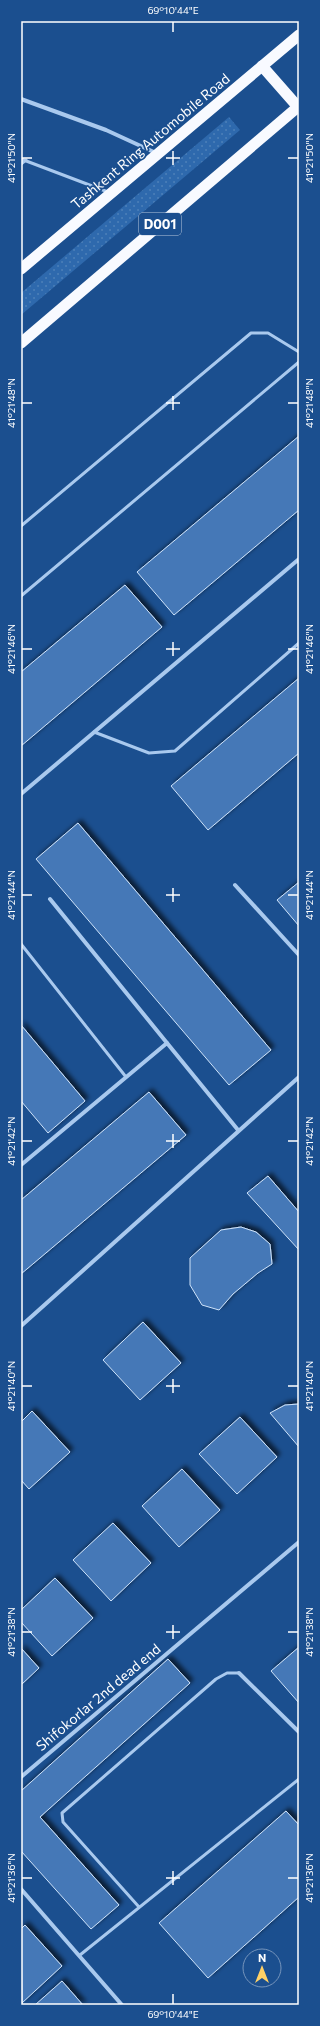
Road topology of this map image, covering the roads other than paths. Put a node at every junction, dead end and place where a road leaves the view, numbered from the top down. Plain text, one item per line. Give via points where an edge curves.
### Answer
1 (299, 35) edge
2 (262, 66) junction
3 (21, 100) edge
4 (299, 109) edge
5 (158, 154) junction
6 (21, 159) edge
7 (26, 160) junction
8 (21, 164) edge
9 (111, 193) junction
10 (21, 269) edge
11 (21, 343) edge
12 (299, 352) edge
13 (299, 362) edge
14 (21, 526) edge
15 (299, 559) edge
16 (21, 596) edge
17 (299, 643) edge
18 (94, 732) junction
19 (21, 794) edge
20 (235, 885) dead end
21 (50, 900) dead end
22 (21, 944) edge
23 (299, 955) edge
24 (167, 1043) junction
25 (126, 1077) junction
26 (299, 1077) edge
27 (238, 1130) junction
28 (21, 1165) edge
29 (21, 1326) edge
30 (299, 1542) edge
31 (239, 1673) joint
32 (299, 1732) edge
33 (21, 1777) edge
34 (299, 1779) edge
35 (21, 1889) edge
36 (139, 1907) junction
37 (80, 1955) junction
38 (122, 2005) edge

1 - 2 highway, Tashkent Ring Automobile Road
2 - 4 highway
2 - 5 highway, Tashkent Ring Automobile Road
3 - 5 street via 106,130
4 - 11 highway, D001
5 - 9 highway, Tashkent Ring Automobile Road
6 - 7 lane
7 - 8 lane
7 - 9 lane
9 - 10 highway, Tashkent Ring Automobile Road
12 - 14 lane via 268,333 251,333
13 - 16 lane
15 - 18 street
17 - 18 lane via 175,751 149,753
18 - 19 street
20 - 23 street
21 - 24 street
22 - 25 lane
24 - 25 street
24 - 27 street
25 - 28 street
26 - 27 street
27 - 29 street
30 - 33 street, Shifokorlar 2nd dead end
31 - 32 street
31 - 36 lane via 227,1673 216,1679 62,1813 63,1822
34 - 36 lane
35 - 37 street
36 - 37 lane
37 - 38 street

